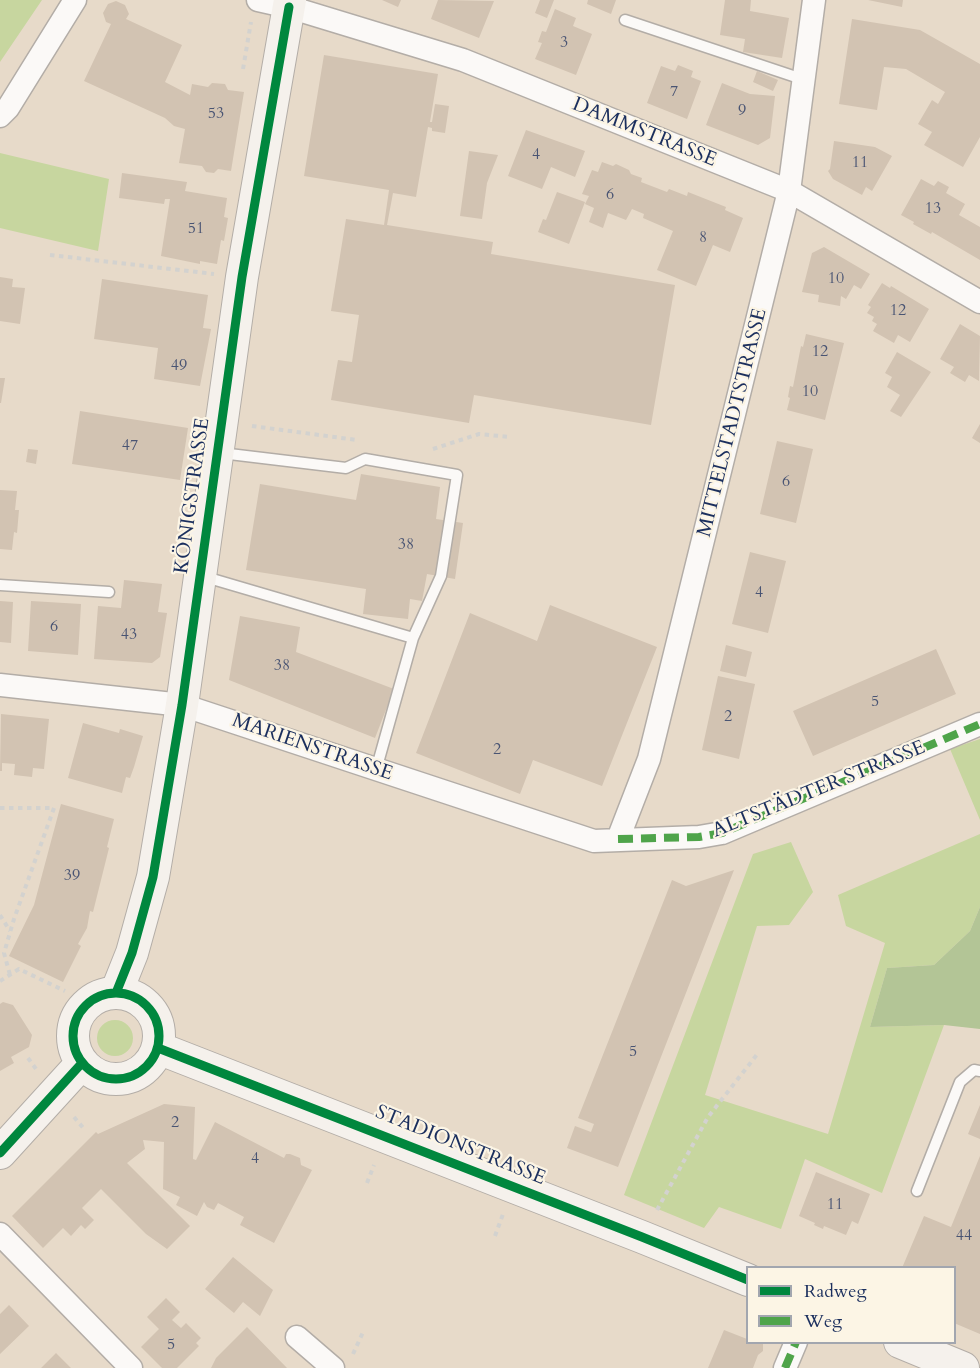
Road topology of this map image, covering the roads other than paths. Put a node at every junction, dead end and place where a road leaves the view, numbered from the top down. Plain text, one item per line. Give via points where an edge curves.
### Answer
1 (75, 0) edge
2 (814, 0) edge
3 (290, 3) edge
4 (256, 6) edge
5 (625, 20) dead end
6 (802, 79) junction
7 (0, 116) edge
8 (789, 191) junction
9 (980, 302) edge
10 (217, 453) junction
11 (200, 576) junction
12 (0, 585) edge
13 (109, 592) dead end
14 (413, 638) junction
15 (0, 685) edge
16 (182, 705) junction
17 (980, 724) edge
18 (376, 770) junction
19 (618, 839) junction
20 (116, 993) junction
21 (158, 1047) junction
22 (82, 1063) junction
23 (980, 1071) edge
24 (0, 1153) edge
25 (917, 1191) dead end
26 (0, 1234) edge
27 (746, 1280) edge
28 (297, 1337) dead end
29 (795, 1344) edge
30 (905, 1344) edge
31 (342, 1363) edge
32 (131, 1368) edge
33 (785, 1368) edge
34 (963, 1368) edge

1 - 7 street
2 - 6 street, MITTELSTADTSTRASSE
3 - 4 street, DAMMSTRASSE
3 - 8 street, DAMMSTRASSE via 463,60
3 - 10 street, KÖNIGSTRASSE via 242,277
5 - 6 lane
6 - 8 street, MITTELSTADTSTRASSE
8 - 9 street, DAMMSTRASSE
8 - 19 street, MITTELSTADTSTRASSE via 649,759
10 - 11 street, KÖNIGSTRASSE
10 - 14 lane via 346,468 365,459 457,475 441,576
11 - 14 lane
11 - 16 street, KÖNIGSTRASSE
12 - 13 lane
14 - 18 lane
15 - 16 street, MARIENSTRASSE
16 - 18 street, MARIENSTRASSE
16 - 20 street, KÖNIGSTRASSE via 153,877 132,953
17 - 19 street, ALTSTÄDTER STRASSE via 722,833
18 - 19 street, MARIENSTRASSE via 594,841
20 - 21 street via 135,998 150,1010 157,1021
20 - 22 street via 96,998 80,1011 72,1038
21 - 22 street via 143,1070 118,1080 92,1073
21 - 27 street, STADIONSTRASSE
22 - 24 street
23 - 25 lane via 974,1070 960,1082
26 - 32 street
28 - 31 street
29 - 33 street
30 - 34 street

